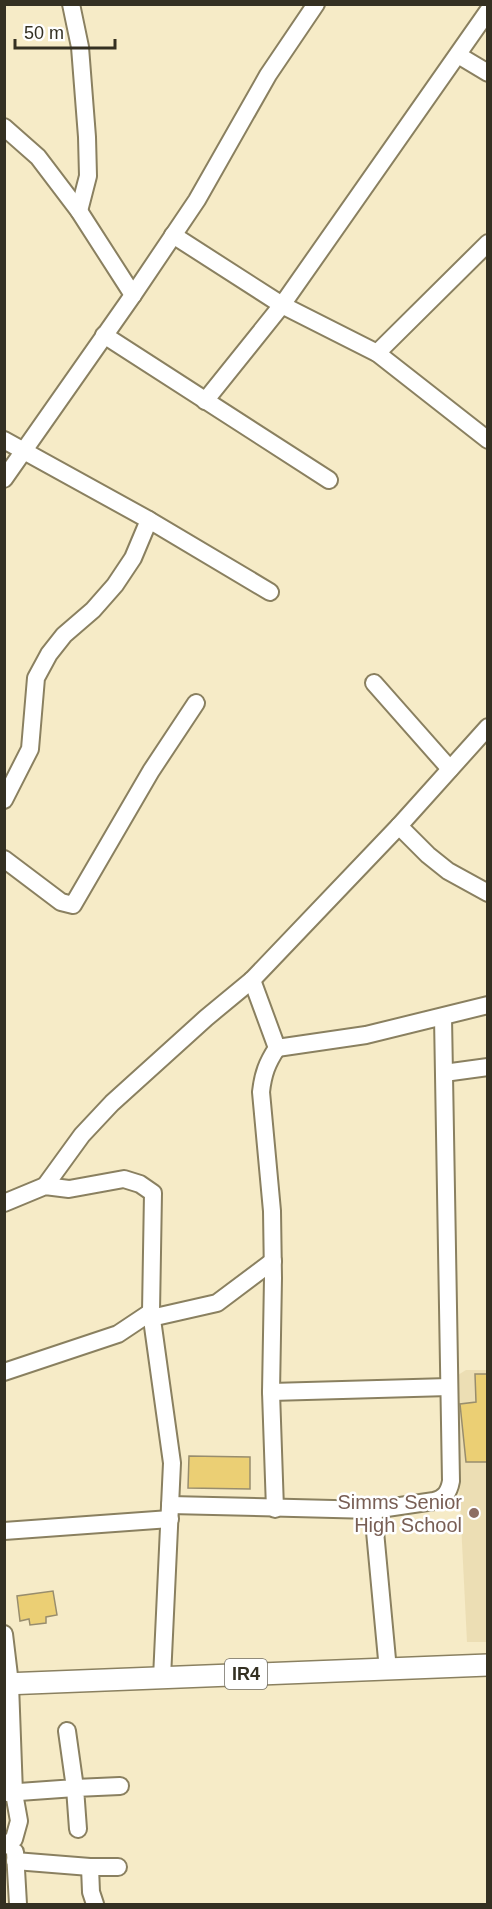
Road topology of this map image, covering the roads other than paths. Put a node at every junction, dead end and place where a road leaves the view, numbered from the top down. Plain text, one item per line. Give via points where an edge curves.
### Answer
1 (71, 4) edge
2 (316, 4) edge
3 (488, 11) edge
4 (458, 55) junction
5 (488, 73) edge
6 (4, 127) edge
7 (79, 211) junction
8 (173, 235) junction
9 (488, 243) edge
10 (133, 295) junction
11 (282, 305) junction
12 (104, 335) junction
13 (377, 353) junction
14 (205, 400) junction
15 (4, 440) edge
16 (488, 440) edge
17 (24, 452) junction
18 (4, 479) edge
19 (329, 480) dead end
20 (149, 520) junction
21 (270, 592) dead end
22 (374, 683) dead end
23 (196, 703) dead end
24 (488, 727) edge
25 (450, 769) junction
26 (4, 800) edge
27 (399, 826) junction
28 (4, 859) edge
29 (488, 893) edge
30 (252, 980) junction
31 (488, 1005) edge
32 (443, 1017) junction
33 (277, 1048) junction
34 (488, 1068) edge
35 (444, 1073) junction
36 (45, 1186) junction
37 (4, 1203) edge
38 (273, 1261) junction
39 (151, 1315) junction
40 (4, 1372) edge
41 (449, 1387) junction
42 (271, 1392) junction
43 (275, 1509) junction
44 (373, 1510) junction
45 (170, 1512) junction
46 (4, 1531) edge
47 (4, 1634) edge
48 (488, 1665) edge
49 (388, 1670) junction
50 (162, 1678) junction
51 (7, 1684) edge
52 (8, 1707) edge
53 (67, 1731) dead end
54 (120, 1786) dead end
55 (75, 1788) junction
56 (9, 1793) edge
57 (78, 1829) dead end
58 (9, 1842) edge
59 (15, 1861) junction
60 (90, 1867) junction
61 (118, 1867) dead end
62 (18, 1905) edge
63 (95, 1905) edge

1 - 7 street via 80,47 87,147 88,176
2 - 8 street via 268,75
3 - 4 street
4 - 5 street
4 - 11 street
6 - 7 street via 38,157
7 - 10 street
8 - 10 street
8 - 11 street
9 - 13 street
10 - 12 street
11 - 13 street
11 - 14 street
12 - 14 street
12 - 17 street
13 - 16 street
14 - 19 street
15 - 17 street
17 - 18 street
17 - 20 street
20 - 21 street
20 - 26 street via 133,558 115,585 64,635 36,678 30,749
22 - 25 street
23 - 28 street via 73,904 61,902
24 - 25 street
25 - 27 street
27 - 29 street via 448,871
27 - 30 street
30 - 33 street
30 - 36 street via 112,1103 82,1135
31 - 32 street
32 - 33 street via 366,1035
32 - 35 street
33 - 38 street via 262,1074 261,1092
34 - 35 street
35 - 41 street
36 - 37 street
36 - 39 street via 69,1189 124,1179 153,1193
38 - 39 street via 217,1304
38 - 42 street
39 - 40 street via 118,1334
39 - 45 street via 172,1463
41 - 42 street
41 - 44 street via 449,1491 434,1501
42 - 43 street
43 - 44 street
43 - 45 street
44 - 49 street
45 - 46 street
45 - 50 street
47 - 51 street
48 - 49 main road, IR4
49 - 50 main road, IR4
50 - 51 main road, IR4
51 - 52 street
52 - 56 street
53 - 55 street
54 - 55 street
55 - 56 street
55 - 57 street
56 - 58 street via 19,1821
58 - 59 street
59 - 60 street
59 - 62 street
60 - 61 street
60 - 63 street

